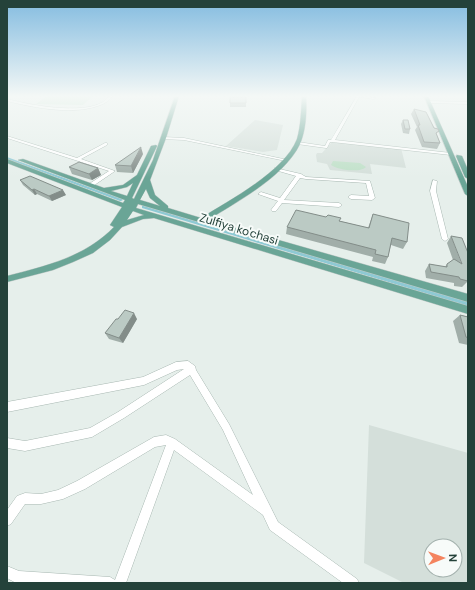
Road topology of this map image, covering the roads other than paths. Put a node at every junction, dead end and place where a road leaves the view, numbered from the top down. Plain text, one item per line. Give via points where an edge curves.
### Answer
1 (165, 124) edge
2 (167, 124) edge
3 (296, 124) edge
4 (302, 124) edge
5 (342, 124) edge
6 (440, 124) edge
7 (442, 124) edge
8 (7, 137) edge
9 (160, 141) junction
10 (332, 141) junction
11 (298, 143) junction
12 (106, 144) dead end
13 (405, 148) junction
14 (452, 154) junction
15 (7, 155) edge
16 (407, 156) dead end
17 (79, 159) junction
18 (283, 159) junction
19 (7, 161) edge
20 (274, 170) junction
21 (299, 175) junction
22 (144, 176) junction
23 (468, 177) edge
24 (435, 181) dead end
25 (91, 185) junction
26 (466, 186) edge
27 (102, 190) junction
28 (261, 194) dead end
29 (468, 194) edge
30 (351, 197) dead end
31 (282, 201) junction
32 (131, 204) junction
33 (339, 205) dead end
34 (274, 210) dead end
35 (174, 212) junction
36 (154, 215) junction
37 (200, 220) junction
38 (121, 226) junction
39 (446, 239) dead end
40 (7, 274) edge
41 (7, 279) edge
42 (468, 298) edge
43 (468, 310) edge
44 (192, 369) junction
45 (7, 407) edge
46 (172, 442) junction
47 (7, 444) edge
48 (267, 511) junction
49 (7, 520) edge
50 (7, 572) edge
51 (22, 580) edge
52 (110, 583) edge
53 (120, 583) edge
54 (353, 583) edge

1 - 9 main road
2 - 9 main road
3 - 18 main road via 294,140
4 - 11 main road
5 - 10 street
6 - 14 main road
7 - 23 main road
8 - 17 street
9 - 18 street via 184,139
9 - 22 main road
10 - 11 street via 326,146
10 - 13 street
11 - 18 main road
12 - 17 street
13 - 14 street
13 - 16 street
14 - 26 main road
15 - 25 main road, Zulfiya ko'chasi
17 - 25 street via 113,171
18 - 20 main road
19 - 32 main road, Zulfiya ko'chasi
20 - 21 street
20 - 37 main road
21 - 30 street via 306,178 368,182 372,198
21 - 31 street
22 - 27 main road via 125,186
22 - 32 main road
22 - 32 main road
22 - 35 main road via 152,196
24 - 39 street via 433,191
25 - 27 main road, Zulfiya ko'chasi
26 - 29 main road
27 - 32 main road, Zulfiya ko'chasi
28 - 31 street
31 - 33 street
31 - 34 street
32 - 35 main road, Zulfiya ko'chasi
32 - 36 main road, Zulfiya ko'chasi
32 - 38 main road
32 - 40 main road via 117,222 91,245 56,261
35 - 37 main road, Zulfiya ko'chasi
36 - 38 main road
36 - 43 main road, Zulfiya ko'chasi
37 - 42 main road, Zulfiya ko'chasi
38 - 41 main road via 102,243 78,257
44 - 45 street via 188,365 176,366 144,381
44 - 47 street via 92,432 25,446
44 - 48 street via 226,427
46 - 48 street
46 - 49 street via 154,442 59,495 21,500
46 - 53 street
48 - 54 street via 274,526
50 - 51 street
51 - 52 street

